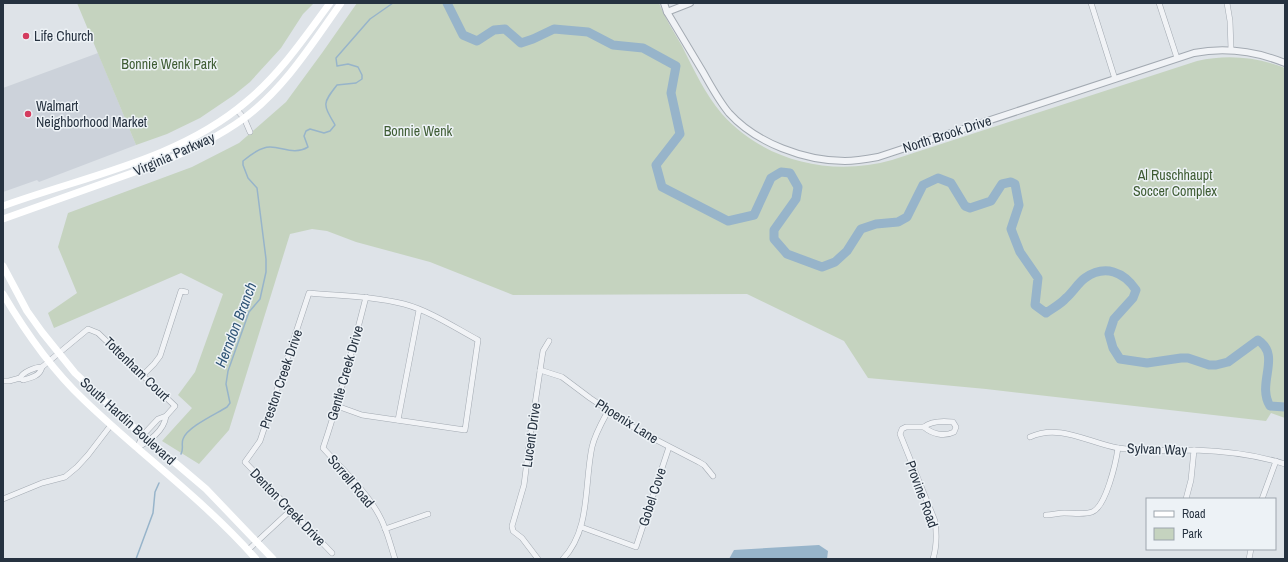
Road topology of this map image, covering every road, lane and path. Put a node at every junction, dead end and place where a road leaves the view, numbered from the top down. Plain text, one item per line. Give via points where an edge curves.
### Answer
1 (330, 3) edge
2 (341, 3) edge
3 (664, 3) edge
4 (690, 3) edge
5 (1091, 3) edge
6 (1159, 3) edge
7 (1227, 3) edge
8 (667, 12) junction
9 (1231, 49) junction
10 (1177, 58) junction
11 (1285, 63) edge
12 (1116, 79) junction
13 (237, 110) junction
14 (244, 118) junction
15 (250, 132) dead end
16 (138, 160) junction
17 (142, 170) junction
18 (3, 206) edge
19 (3, 219) edge
20 (3, 266) edge
21 (186, 292) dead end
22 (3, 294) edge
23 (366, 297) junction
24 (419, 310) junction
25 (549, 341) dead end
26 (59, 353) junction
27 (48, 361) junction
28 (540, 370) junction
29 (143, 375) junction
30 (3, 381) edge
31 (337, 406) junction
32 (608, 411) junction
33 (166, 416) junction
34 (398, 420) junction
35 (111, 425) junction
36 (924, 427) junction
37 (143, 435) junction
38 (1030, 437) dead end
39 (150, 441) junction
40 (668, 447) junction
41 (138, 448) junction
42 (323, 448) joint
43 (1118, 448) junction
44 (1194, 450) junction
45 (1276, 461) junction
46 (245, 462) joint
47 (1285, 464) edge
48 (713, 476) dead end
49 (1186, 498) edge
50 (1262, 498) edge
51 (3, 499) edge
52 (291, 510) junction
53 (428, 514) dead end
54 (1046, 515) dead end
55 (581, 527) junction
56 (385, 529) junction
57 (257, 542) junction
58 (248, 550) junction
59 (332, 553) dead end
60 (256, 559) edge
61 (273, 559) edge
62 (395, 559) edge
63 (538, 559) edge
64 (563, 559) edge
65 (933, 559) edge

1 - 13 main road, Virginia Parkway via 282,67
2 - 14 main road, Virginia Parkway via 294,69
3 - 8 street, North Brook Drive
4 - 8 street
5 - 12 street
6 - 10 street
7 - 9 street
8 - 12 street, North Brook Drive via 730,114 770,143 786,150 828,160 845,161 878,157
9 - 10 street, North Brook Drive
9 - 11 street, North Brook Drive via 1251,52
10 - 12 street, North Brook Drive
13 - 14 street
13 - 16 main road, Virginia Parkway via 194,138
14 - 15 street
14 - 17 main road, Virginia Parkway via 190,150
16 - 17 main road
16 - 18 main road, Virginia Parkway
17 - 19 main road, Virginia Parkway
20 - 26 main road, South Hardin Boulevard via 27,311
21 - 29 street via 181,291 160,356
22 - 27 main road, South Hardin Boulevard via 23,328
23 - 24 street via 404,304
23 - 31 street, Gentle Creek Drive
23 - 46 street, Preston Creek Drive via 309,293 260,441
24 - 34 street
24 - 34 street via 478,340 465,430
25 - 28 street, Lucent Drive via 543,351
26 - 27 street
26 - 29 street, Tottenham Court via 88,329 98,333
26 - 37 main road, South Hardin Boulevard via 75,372
27 - 30 street via 42,367 21,375 20,378
27 - 35 main road, South Hardin Boulevard
28 - 32 street, Phoenix Lane via 562,377
28 - 63 street, Lucent Drive via 524,485 512,526 512,530 522,538
29 - 33 street, Tottenham Court via 175,406
31 - 34 street via 362,415
31 - 42 street, Gentle Creek Drive
32 - 40 street, Phoenix Lane
32 - 55 street via 592,446
33 - 37 street via 158,419
33 - 39 street via 165,423
35 - 41 main road, South Hardin Boulevard
35 - 51 street via 88,455 65,476
36 - 36 street via 929,423 949,422 953,422 956,427 951,434 941,435
36 - 65 street, Provine Road via 906,427 900,434 934,522 937,537
37 - 39 main road, South Hardin Boulevard
37 - 41 street
38 - 43 street, Sylvan Way via 1038,433 1066,434
39 - 41 street
39 - 57 main road, South Hardin Boulevard via 206,489
40 - 48 street, Phoenix Lane via 704,465
40 - 55 street, Gobel Cove via 636,546
41 - 58 main road, South Hardin Boulevard via 221,522
42 - 56 street, Sorrell Road via 370,501
43 - 44 street, Sylvan Way
43 - 54 street via 1112,478 1095,510 1086,513
44 - 45 street, Sylvan Way
44 - 49 street via 1192,475
45 - 47 street, Sylvan Way
45 - 50 street
46 - 52 street, Denton Creek Drive
52 - 57 street
52 - 59 street, Denton Creek Drive
53 - 56 street
55 - 64 street via 574,545
56 - 62 street, Sorrell Road
57 - 58 street
57 - 61 main road, South Hardin Boulevard
58 - 60 main road, South Hardin Boulevard

